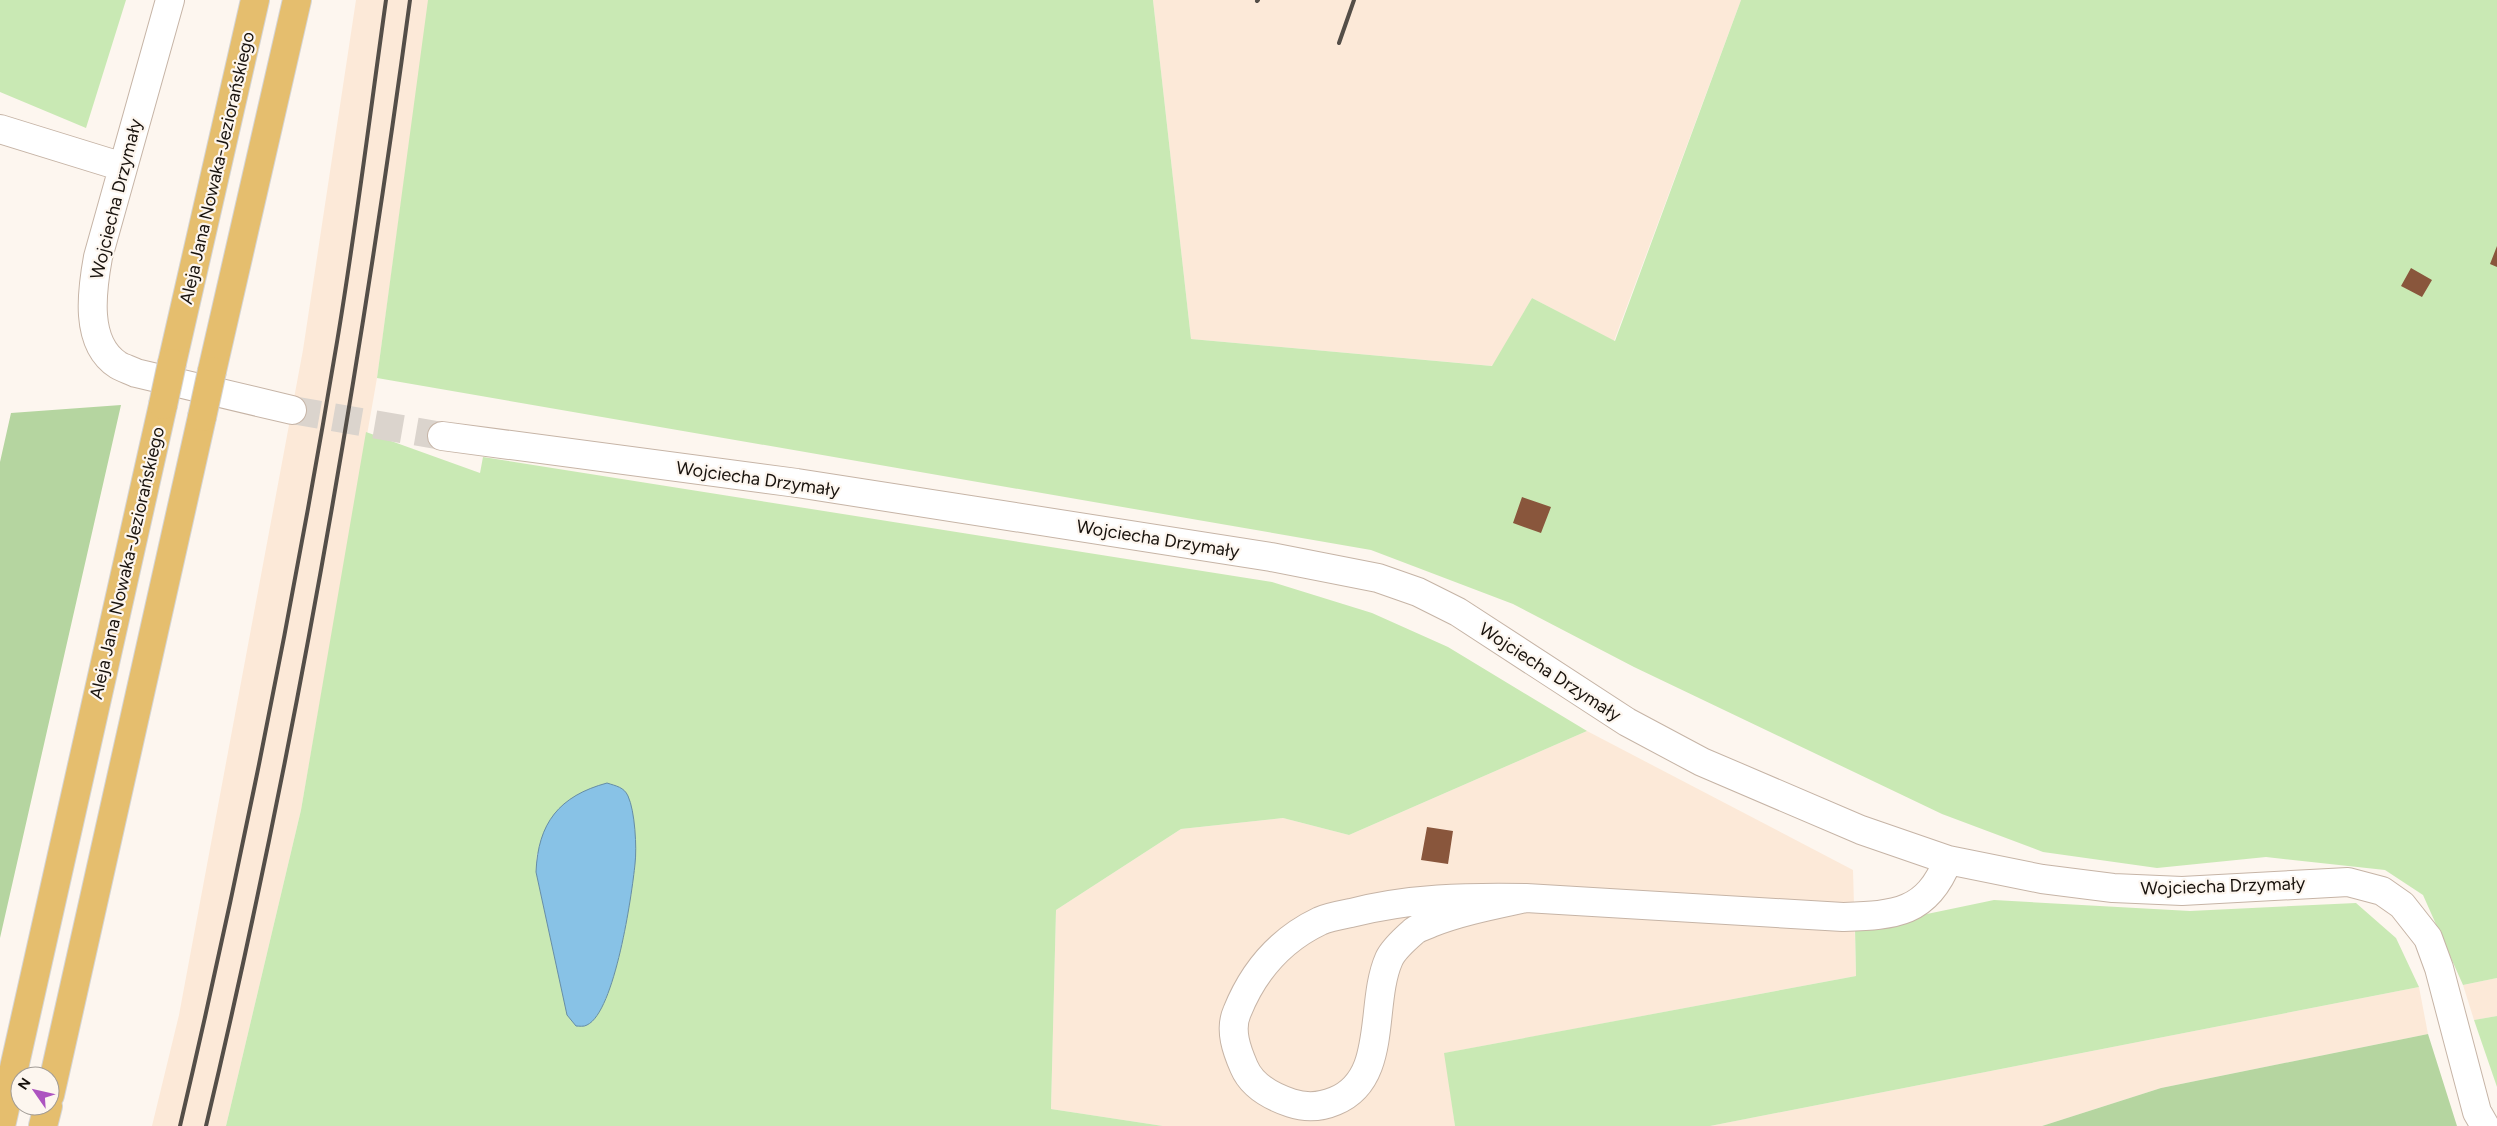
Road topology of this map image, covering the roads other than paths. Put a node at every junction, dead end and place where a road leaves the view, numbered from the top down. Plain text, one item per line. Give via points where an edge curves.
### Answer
1 (170, 0) edge
2 (255, 0) edge
3 (297, 0) edge
4 (0, 129) edge
5 (123, 167) junction
6 (292, 410) tunnel mouth
7 (442, 436) tunnel mouth
8 (1948, 860) junction
9 (1526, 898) junction
10 (57, 1066) edge
11 (0, 1126) edge
12 (2485, 1126) edge

1 - 5 street, Wojciecha Drzymały
2 - 11 main road, Aleja Jana Nowaka-Jeziorańskiego, bridge
3 - 10 main road, bridge
4 - 5 street
5 - 6 street, Wojciecha Drzymały via 93,282 92,307 104,351 117,365 136,373
7 - 8 street, Wojciecha Drzymały via 797,483 1261,555 1378,578 1418,592 1458,612 1628,722 1702,762 1861,830
8 - 9 street via 1940,880 1927,897 1907,908 1880,915 1843,917
8 - 12 street, Wojciecha Drzymały via 2042,879 2113,888 2182,891 2348,882 2382,892 2402,905 2428,938 2477,1112
9 - 9 street via 1418,900 1321,920 1292,938 1268,958 1247,987 1235,1016 1234,1046 1247,1074 1272,1097 1296,1105 1321,1107 1348,1096 1364,1074 1375,1041 1379,990 1389,958 1414,930 1458,913

